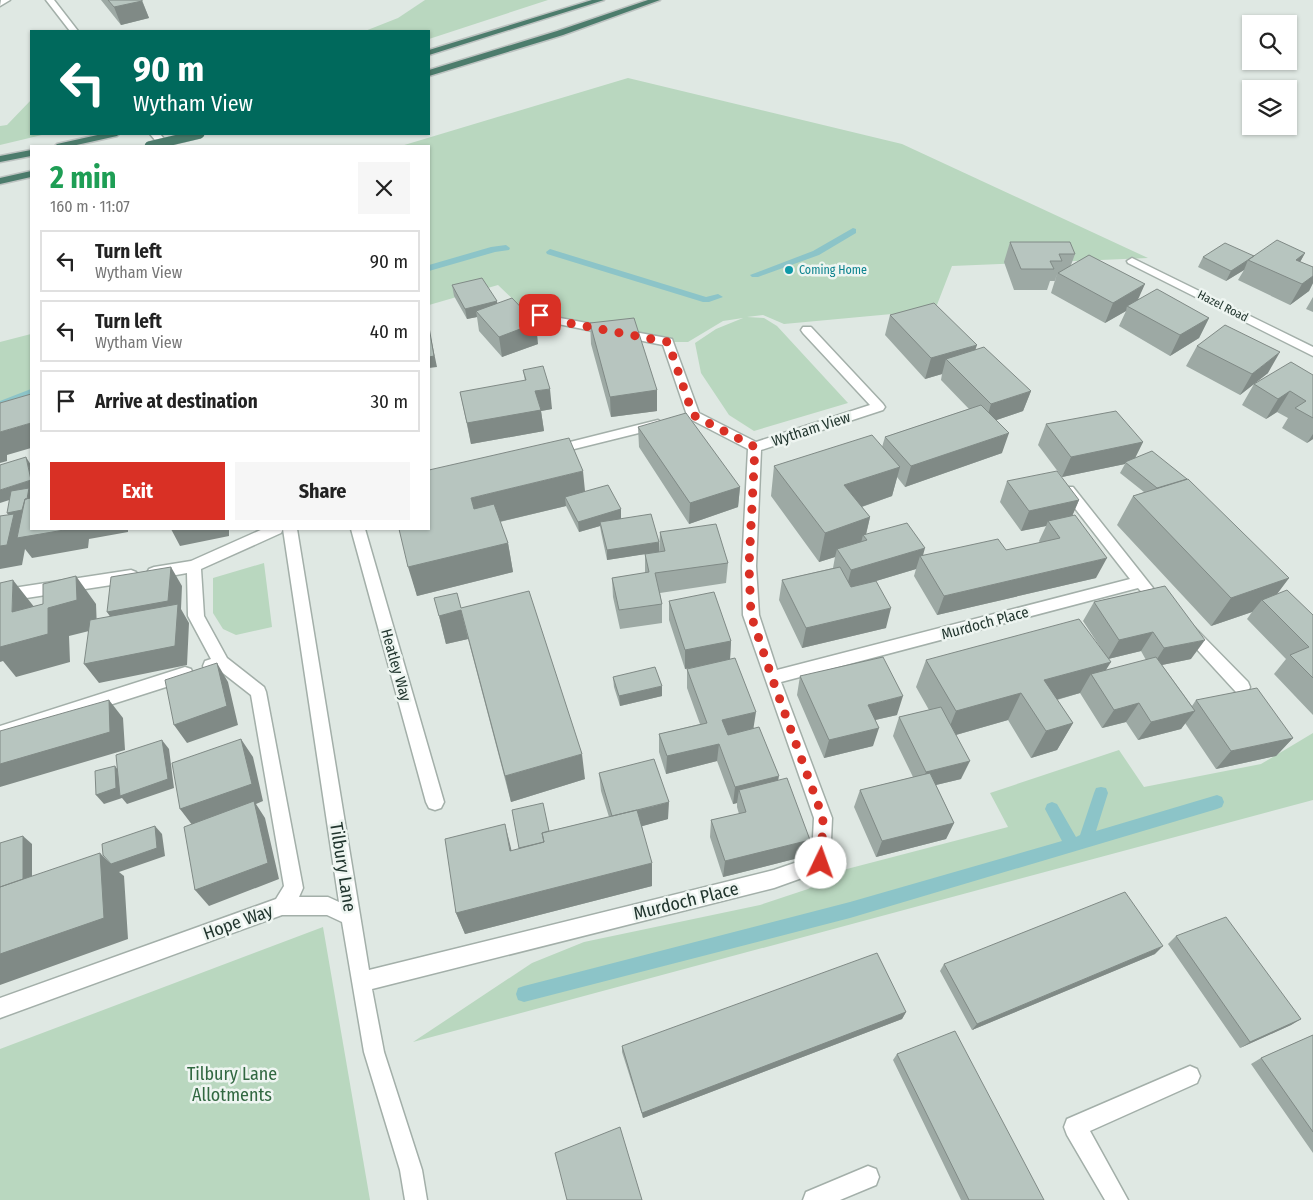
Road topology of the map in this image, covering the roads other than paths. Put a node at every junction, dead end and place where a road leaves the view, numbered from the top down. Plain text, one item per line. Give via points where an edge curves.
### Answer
1 (6, 0) edge
2 (50, 0) edge
3 (600, 0) edge
4 (656, 0) edge
5 (0, 4) edge
6 (73, 30) edge
7 (430, 52) edge
8 (430, 73) edge
9 (110, 135) edge
10 (156, 135) edge
11 (196, 135) edge
12 (65, 145) edge
13 (153, 145) edge
14 (164, 145) edge
15 (30, 152) edge
16 (0, 159) edge
17 (30, 174) edge
18 (0, 181) edge
19 (1132, 261) dead end
20 (523, 309) edge
21 (807, 330) dead end
22 (1313, 352) edge
23 (683, 418) junction
24 (755, 447) junction
25 (542, 453) edge
26 (1068, 490) edge
27 (270, 530) edge
28 (290, 530) edge
29 (358, 530) edge
30 (194, 566) junction
31 (1140, 582) junction
32 (0, 596) edge
33 (1157, 598) edge
34 (1176, 618) edge
35 (221, 663) junction
36 (772, 678) junction
37 (1242, 687) dead end
38 (0, 733) edge
39 (435, 802) dead end
40 (282, 906) junction
41 (351, 917) junction
42 (361, 982) junction
43 (0, 1008) edge
44 (1190, 1076) dead end
45 (868, 1176) dead end
46 (416, 1200) edge
47 (814, 1200) edge
48 (1117, 1200) edge

1 - 5 street
2 - 6 street
3 - 7 highway
4 - 8 highway
9 - 12 highway
10 - 14 street
11 - 13 highway, bridge
15 - 16 highway
17 - 18 highway
19 - 22 street, Hazel Road
20 - 23 street via 558,321 668,342
21 - 24 street, Wytham View via 879,406
23 - 24 street, Wytham View
23 - 25 street
24 - 36 street, Murdoch Place via 749,566 751,615
26 - 31 street
27 - 30 street
28 - 41 street, Tilbury Lane
29 - 39 street, Heatley Way
30 - 32 street
30 - 35 street, Hope Way via 196,616
31 - 33 street
31 - 36 street, Murdoch Place
34 - 37 street
35 - 38 street
35 - 40 street, Hope Way via 258,692 294,888
36 - 42 street, Murdoch Place via 823,818 821,863 774,878
40 - 41 street via 328,906
40 - 43 street, Hope Way
41 - 42 street, Tilbury Lane
42 - 46 street, Tilbury Lane via 374,1052 411,1170
44 - 48 street via 1075,1127
45 - 47 street

